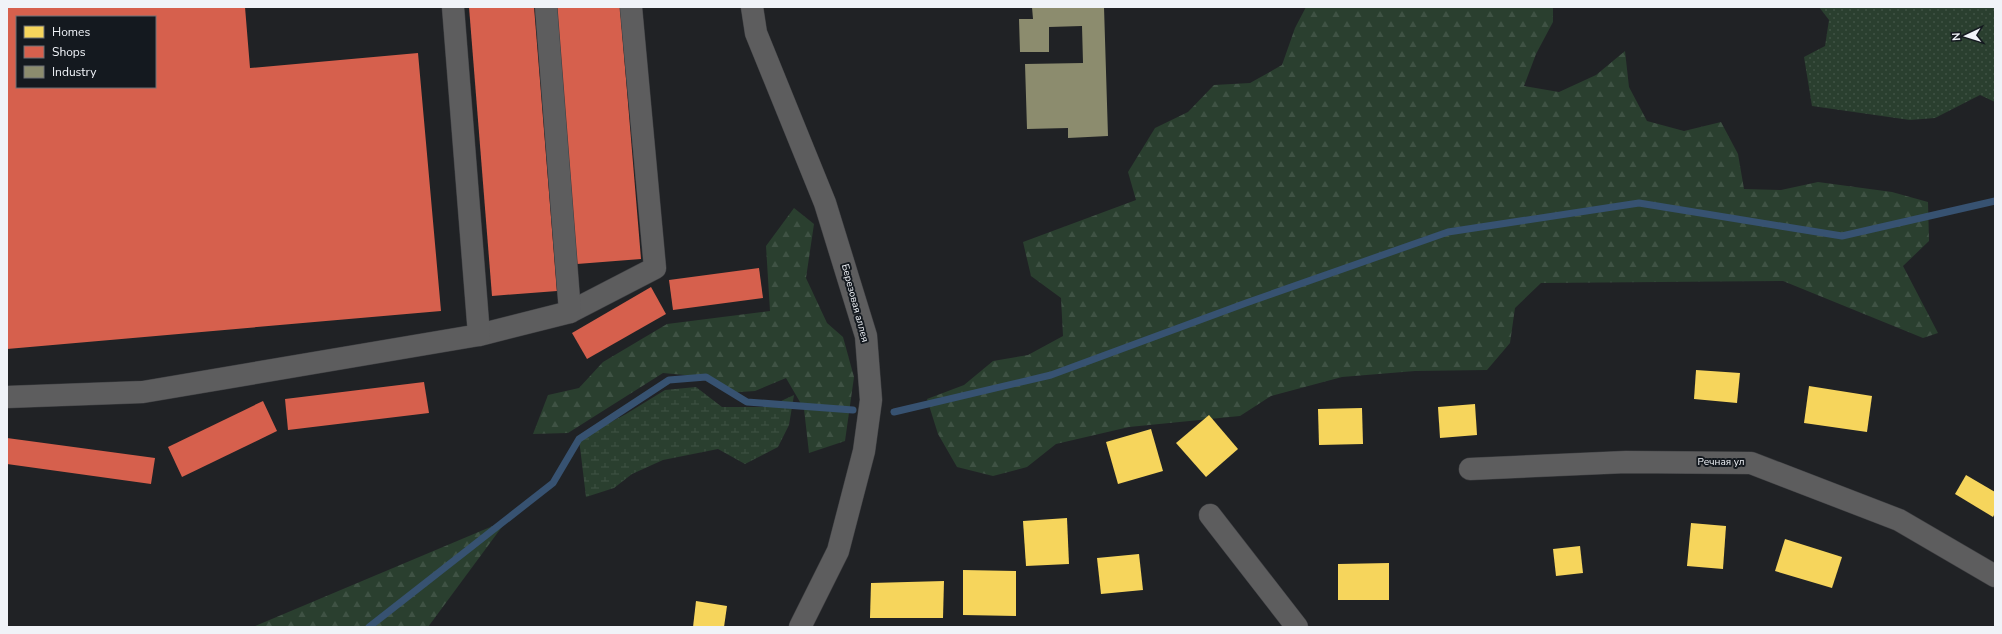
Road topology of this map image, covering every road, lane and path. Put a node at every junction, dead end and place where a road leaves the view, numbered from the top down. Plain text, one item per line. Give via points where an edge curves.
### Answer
1 (453, 7) edge
2 (546, 7) edge
3 (631, 7) edge
4 (752, 7) edge
5 (570, 312) junction
6 (479, 335) junction
7 (7, 397) edge
8 (1470, 469) dead end
9 (1210, 515) dead end
10 (1995, 576) edge
11 (800, 627) edge
12 (1297, 627) edge

1 - 6 street
2 - 5 street
3 - 5 street via 655,268
4 - 11 street, Березовая аллея via 756,33 825,203 866,336 871,400 864,451 838,551
5 - 6 street
6 - 7 street via 143,392
8 - 10 street, Речная ул via 1626,462 1751,463 1899,520
9 - 12 street

